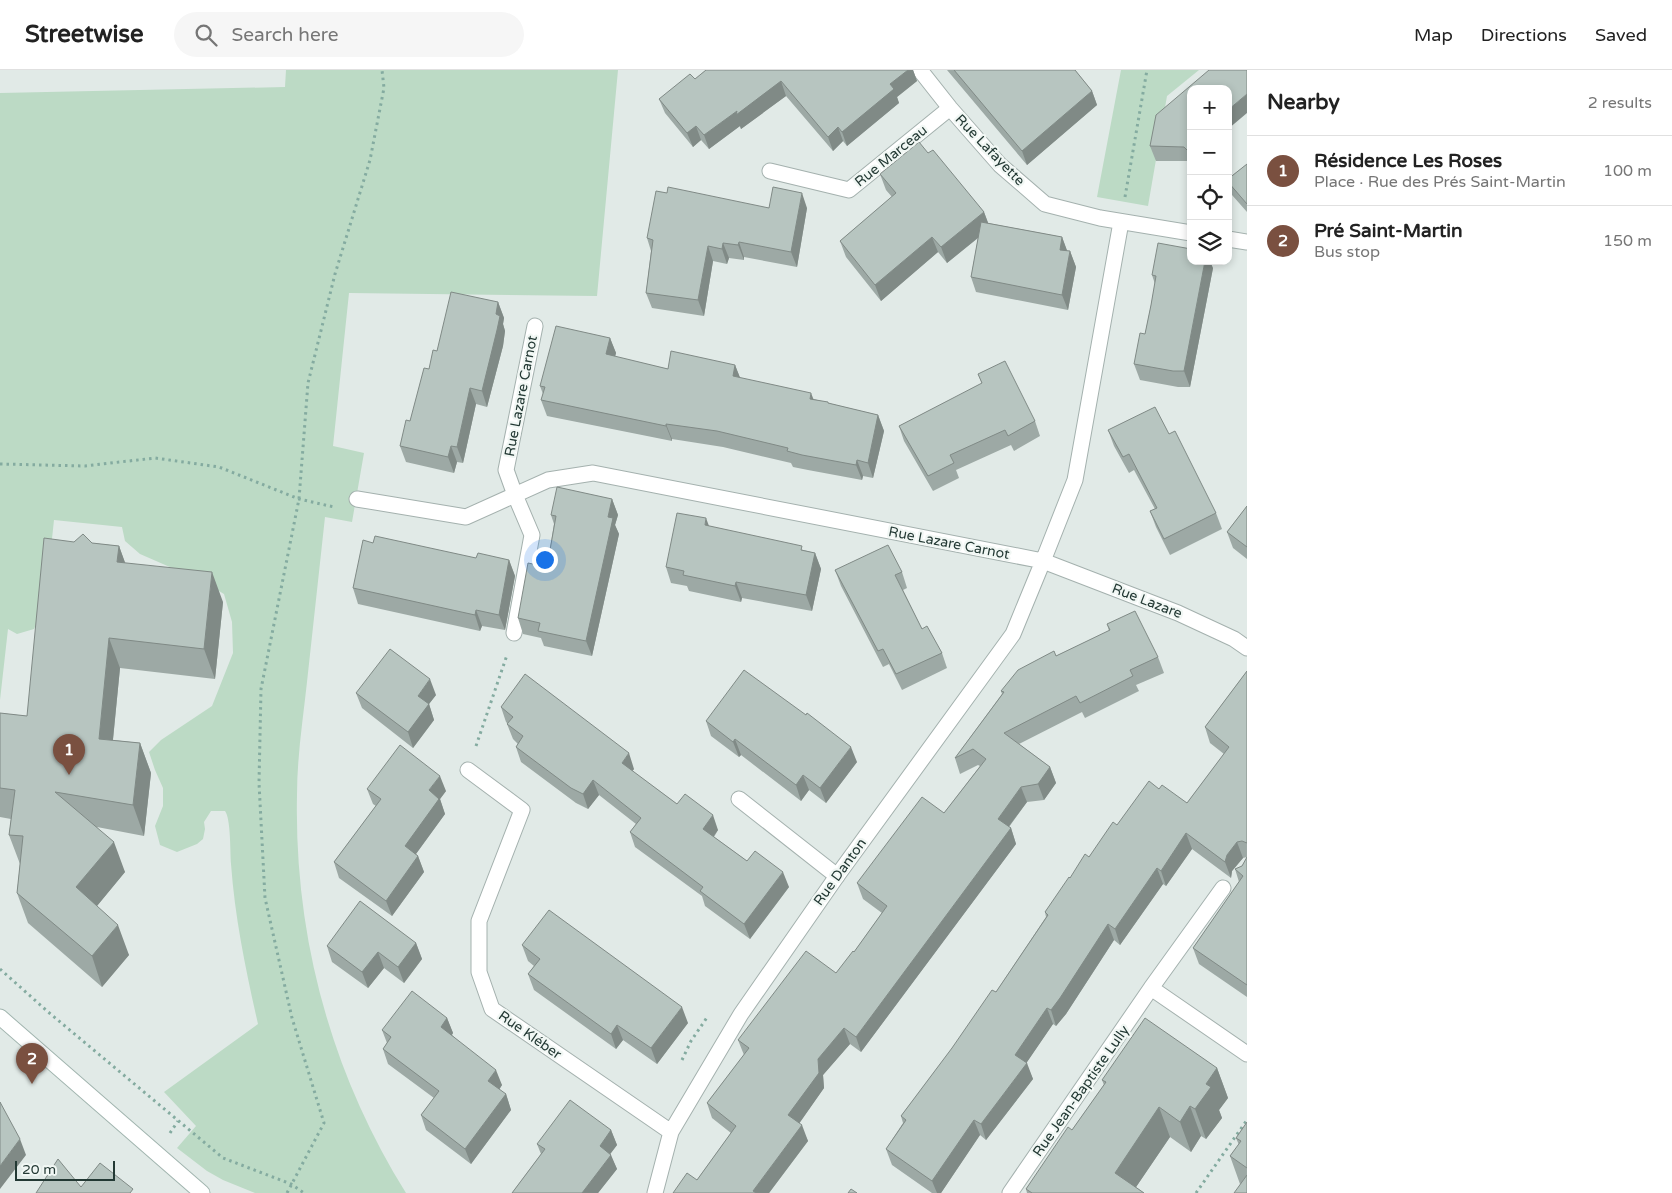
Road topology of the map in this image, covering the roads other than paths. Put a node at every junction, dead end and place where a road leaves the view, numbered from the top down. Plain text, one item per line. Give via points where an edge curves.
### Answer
1 (920, 70) edge
2 (950, 108) junction
3 (770, 171) dead end
4 (1121, 222) junction
5 (1187, 232) edge
6 (1232, 240) edge
7 (1247, 242) edge
8 (536, 326) dead end
9 (515, 495) junction
10 (356, 499) road end
11 (1043, 561) junction
12 (514, 634) road end
13 (1247, 648) edge
14 (468, 770) road end
15 (739, 799) dead end
16 (837, 876) junction
17 (1223, 888) dead end
18 (1151, 988) junction
19 (0, 1017) edge
20 (1247, 1054) edge
21 (671, 1132) junction
22 (202, 1193) edge
23 (655, 1193) edge
24 (1010, 1193) edge

1 - 2 street, Rue Lafayette
2 - 3 street, Rue Marceau via 849,190
2 - 4 street, Rue Lafayette via 1000,165 1045,204
4 - 5 street, Rue Lafayette
4 - 11 street via 1075,480
6 - 7 street
8 - 9 street, Rue Lazare Carnot via 506,470
9 - 10 street, Rue Lazare Carnot via 466,517
9 - 11 street, Rue Lazare Carnot via 548,480 592,473
9 - 12 street, Rue Lazare Carnot via 532,534
11 - 13 street, Rue Lazare via 1178,613
11 - 16 street, Rue Danton via 1013,634
14 - 21 street, Rue Kléber via 522,810 478,921 479,972 492,1008
15 - 16 street
16 - 21 street, Rue Danton via 741,1014
17 - 18 street, Rue Jean-Baptiste Lully
18 - 20 street
18 - 24 street, Rue Jean-Baptiste Lully
19 - 22 street
21 - 23 street, Rue Danton

